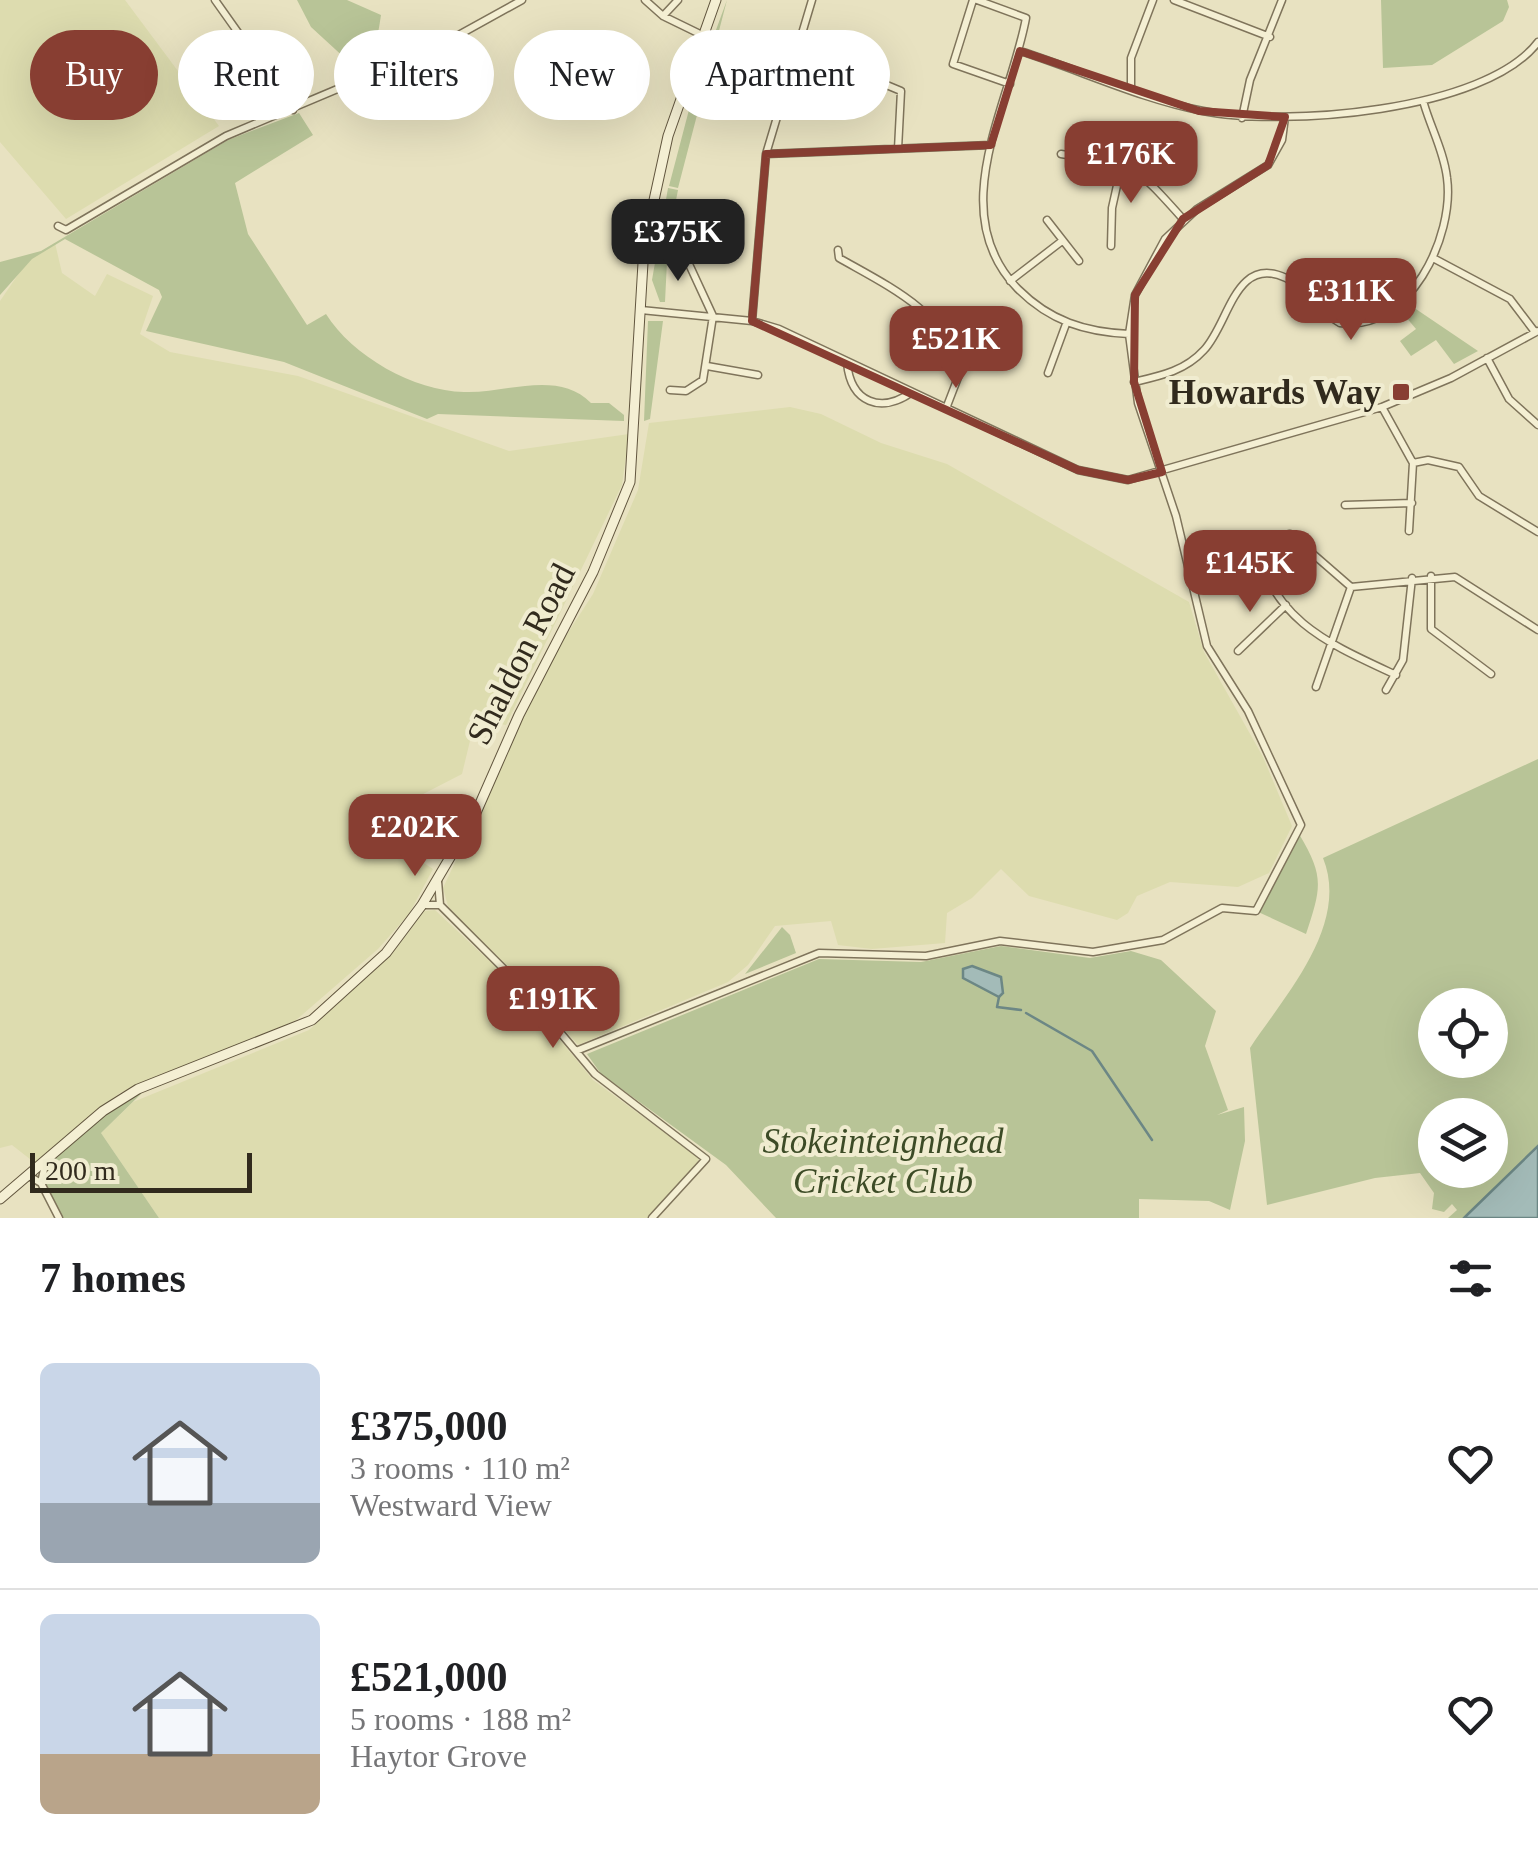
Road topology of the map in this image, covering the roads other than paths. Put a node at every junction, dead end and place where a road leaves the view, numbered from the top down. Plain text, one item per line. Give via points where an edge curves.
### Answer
1 (215, 0) edge
2 (522, 0) edge
3 (645, 0) edge
4 (678, 0) edge
5 (716, 0) edge
6 (812, 0) edge
7 (975, 0) edge
8 (1154, 0) edge
9 (1174, 0) edge
10 (1282, 0) edge
11 (1004, 4) edge
12 (663, 16) junction
13 (236, 30) edge
14 (692, 30) edge
15 (704, 30) edge
16 (1270, 37) junction
17 (1538, 42) edge
18 (1020, 51) junction
19 (1010, 84) junction
20 (890, 86) edge
21 (1131, 89) junction
22 (314, 101) edge
23 (1424, 104) junction
24 (1284, 116) junction
25 (1242, 118) junction
26 (267, 120) edge
27 (673, 120) edge
28 (991, 146) junction
29 (898, 149) junction
30 (766, 154) junction
31 (1061, 154) dead end
32 (1122, 163) junction
33 (1183, 219) junction
34 (1047, 220) dead end
35 (58, 226) dead end
36 (676, 236) dead end
37 (1062, 241) junction
38 (1111, 246) dead end
39 (838, 250) dead end
40 (1433, 258) junction
41 (1079, 261) dead end
42 (1010, 281) junction
43 (642, 310) junction
44 (714, 316) junction
45 (752, 321) junction
46 (1066, 324) junction
47 (1537, 331) edge
48 (1129, 334) junction
49 (1487, 358) junction
50 (847, 362) junction
51 (707, 366) junction
52 (1048, 373) dead end
53 (758, 375) dead end
54 (1134, 382) junction
55 (670, 390) dead end
56 (912, 392) junction
57 (948, 406) junction
58 (1382, 406) junction
59 (1538, 426) edge
60 (1413, 463) junction
61 (1162, 472) junction
62 (1412, 503) junction
63 (1345, 505) dead end
64 (1409, 532) dead end
65 (1538, 532) edge
66 (1253, 540) junction
67 (1186, 556) junction
68 (1430, 576) junction
69 (1412, 578) junction
70 (1350, 587) junction
71 (1286, 605) junction
72 (1538, 630) edge
73 (1331, 644) junction
74 (1238, 651) dead end
75 (1491, 674) dead end
76 (1396, 675) junction
77 (1316, 687) dead end
78 (1386, 690) dead end
79 (437, 880) junction
80 (422, 905) junction
81 (440, 905) junction
82 (576, 1051) junction
83 (46, 1159) junction
84 (29, 1176) junction
85 (40, 1184) junction
86 (0, 1199) edge
87 (59, 1218) edge
88 (652, 1218) edge

1 - 13 street
2 - 22 street via 437,47
3 - 12 street
4 - 12 street
5 - 15 street, Shaldon Road
6 - 30 street
7 - 11 street
7 - 19 street via 953,64
8 - 21 street via 1131,58
9 - 16 street
10 - 16 street
11 - 18 street via 1026,18
12 - 14 street
16 - 25 street
17 - 23 street via 1488,75
18 - 19 street
18 - 21 street
19 - 28 street
20 - 29 street via 901,91
21 - 25 street
23 - 24 street
23 - 40 street via 1448,182
24 - 25 street
24 - 33 street via 1282,140 1268,165
26 - 35 street via 226,136 66,230
27 - 43 street, Shaldon Road via 644,246
28 - 29 street
28 - 42 street via 981,214 994,257
29 - 30 street
30 - 45 street
31 - 32 street
32 - 33 street via 1142,172
32 - 38 street
33 - 48 street via 1147,268
34 - 37 street
36 - 44 street
37 - 41 street
37 - 42 street
39 - 57 street via 840,258 933,316 950,339 962,368
40 - 47 street via 1510,298
40 - 54 street via 1404,297 1360,324 1330,318 1289,279 1255,274 1241,283 1204,351 1176,372
42 - 46 street
43 - 44 street
43 - 79 street, Shaldon Road via 630,482 593,572
44 - 45 street
44 - 51 street
45 - 50 street
46 - 48 street
46 - 52 street
47 - 49 street
48 - 54 street
49 - 58 street
49 - 59 street via 1509,399
50 - 56 street
50 - 56 street via 848,381 859,395 882,405
51 - 53 street
51 - 55 street via 697,387
54 - 61 street
56 - 57 street
57 - 61 street via 1078,470 1128,480
58 - 60 street
58 - 61 street
60 - 62 street
60 - 65 street via 1458,467 1479,496
61 - 67 street
62 - 63 street
62 - 64 street
66 - 67 street
66 - 70 street via 1290,534
66 - 71 street via 1263,578
67 - 82 street via 1207,646 1248,711 1301,825 1256,911 1222,908 1163,940 1093,952 1000,941 926,956 819,953
68 - 69 street
68 - 72 street via 1470,584
68 - 75 street via 1431,629
69 - 70 street
69 - 76 street
70 - 73 street
71 - 73 street
71 - 74 street
73 - 76 street
73 - 77 street
76 - 78 street
79 - 80 street, Shaldon Road
79 - 81 street
80 - 81 street
80 - 83 street, Shaldon Road via 386,953 312,1020 138,1089
81 - 82 street
82 - 88 street via 594,1074 706,1158
83 - 84 street, Shaldon Road
83 - 85 street
84 - 85 street
84 - 86 street, Shaldon Road
85 - 87 street

